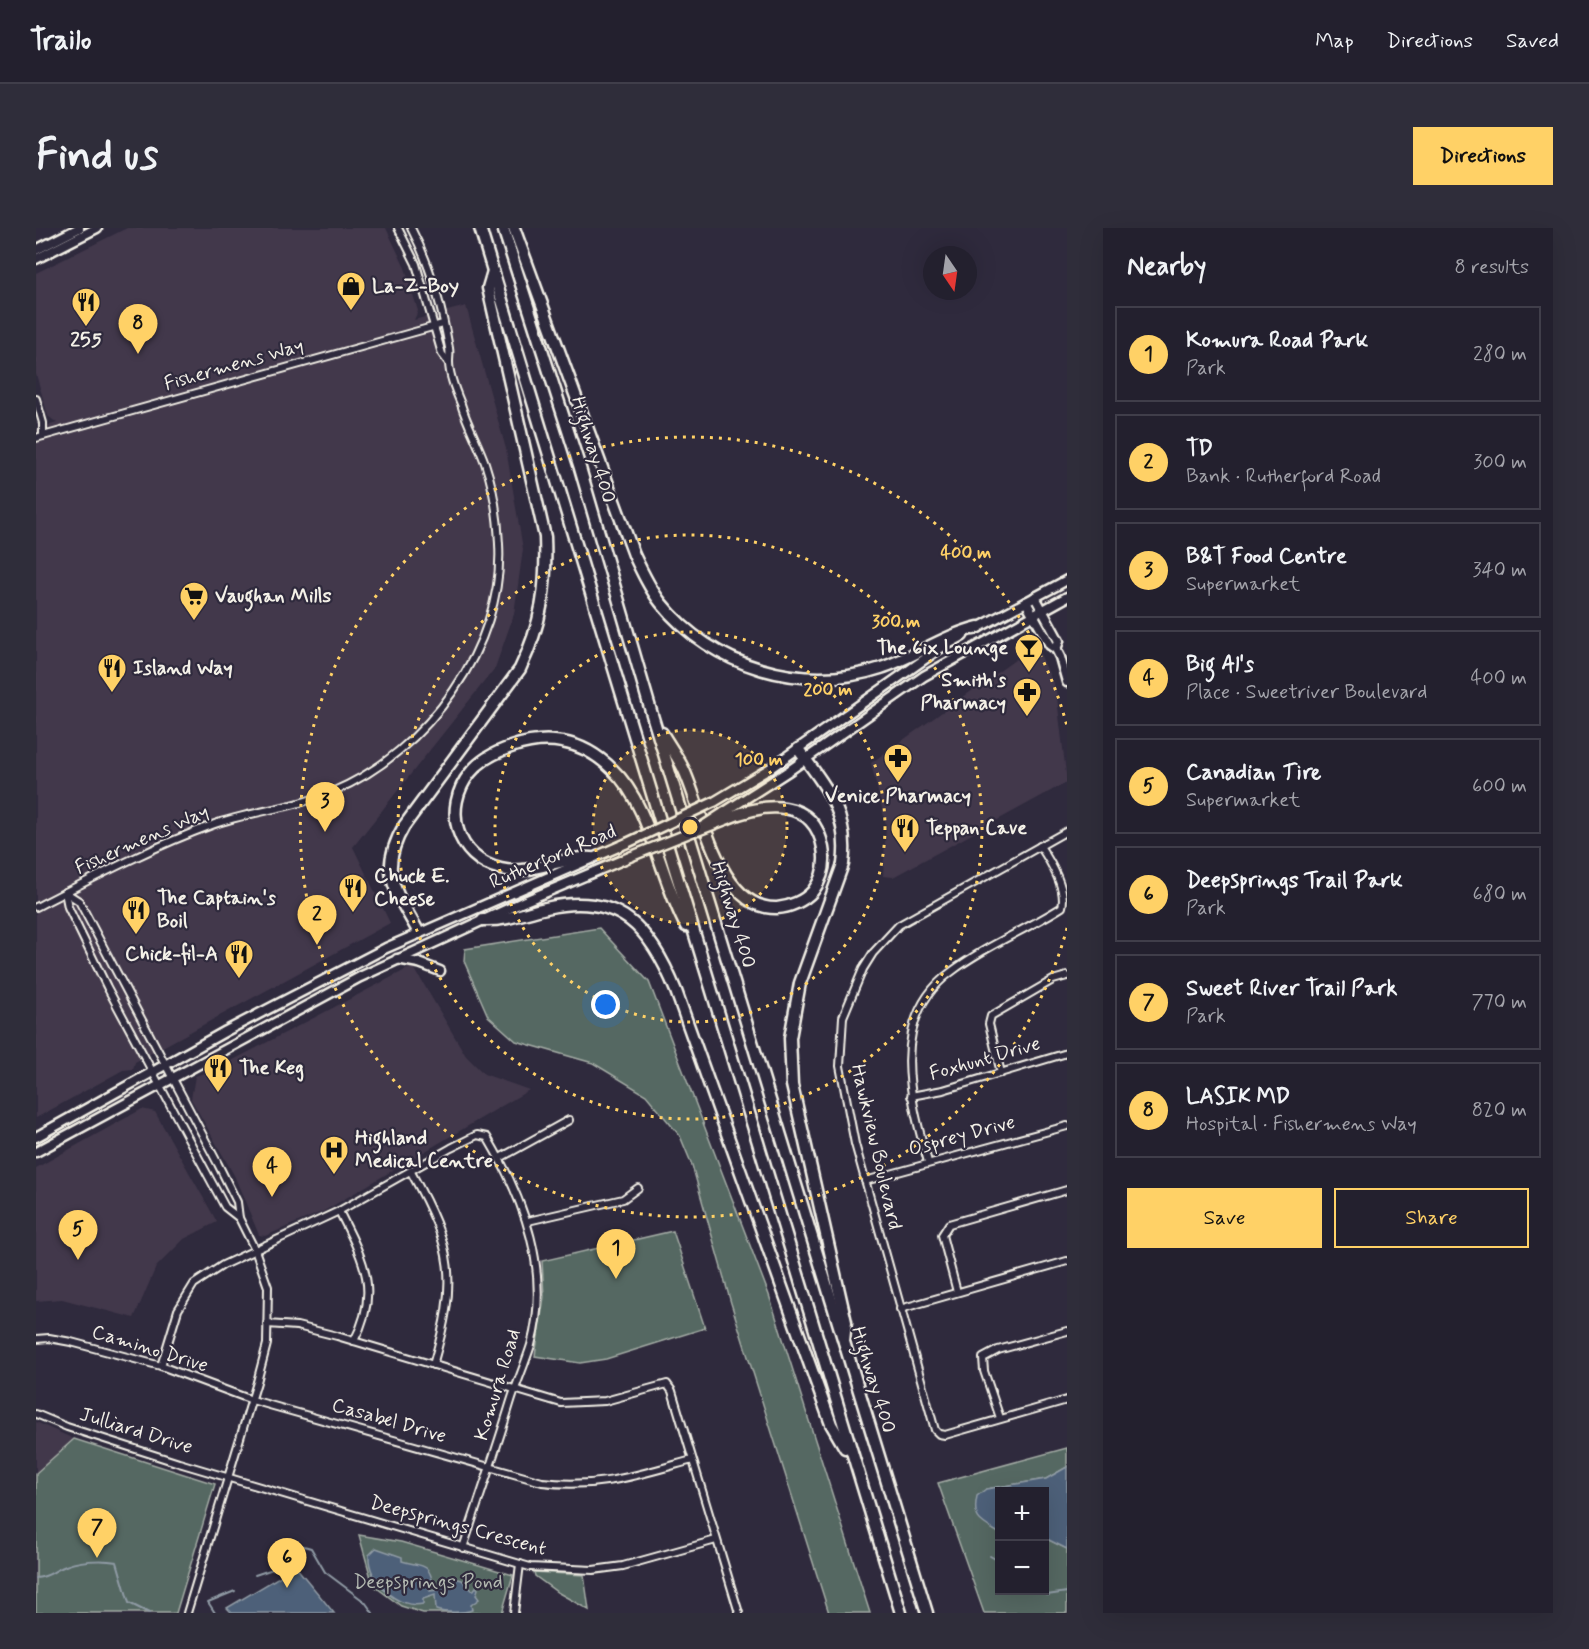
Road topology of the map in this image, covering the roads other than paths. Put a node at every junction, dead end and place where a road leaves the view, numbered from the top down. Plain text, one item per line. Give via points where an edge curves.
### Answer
1 (79, 228) edge
2 (97, 228) edge
3 (398, 228) edge
4 (411, 228) edge
5 (480, 228) edge
6 (503, 228) edge
7 (514, 228) edge
8 (36, 250) edge
9 (36, 259) edge
10 (493, 271) junction
11 (443, 324) junction
12 (434, 327) junction
13 (449, 363) junction
14 (36, 399) edge
15 (36, 428) edge
16 (39, 437) edge
17 (1067, 580) edge
18 (1035, 597) junction
19 (1067, 597) edge
20 (1026, 602) junction
21 (1043, 610) junction
22 (1033, 615) junction
23 (978, 627) junction
24 (1056, 649) junction
25 (1067, 682) edge
26 (653, 718) junction
27 (798, 749) junction
28 (805, 759) junction
29 (725, 815) junction
30 (697, 830) joint
31 (1067, 831) edge
32 (1040, 846) junction
33 (591, 858) junction
34 (65, 892) junction
35 (36, 907) edge
36 (483, 920) junction
37 (419, 933) junction
38 (696, 943) junction
39 (430, 944) junction
40 (397, 959) junction
41 (440, 971) dead end
42 (1067, 976) edge
43 (1067, 1053) edge
44 (166, 1064) junction
45 (152, 1071) junction
46 (1001, 1073) junction
47 (171, 1077) junction
48 (159, 1083) junction
49 (911, 1096) junction
50 (569, 1120) dead end
51 (1067, 1126) edge
52 (36, 1137) edge
53 (36, 1152) edge
54 (500, 1158) junction
55 (928, 1162) junction
56 (411, 1172) junction
57 (865, 1180) junction
58 (638, 1188) dead end
59 (1067, 1190) edge
60 (339, 1211) junction
61 (239, 1218) junction
62 (528, 1221) junction
63 (255, 1250) junction
64 (1067, 1261) edge
65 (957, 1292) junction
66 (900, 1309) junction
67 (267, 1324) junction
68 (1067, 1331) edge
69 (36, 1339) edge
70 (354, 1341) junction
71 (844, 1348) junction
72 (434, 1365) junction
73 (161, 1366) junction
74 (515, 1388) junction
75 (252, 1400) junction
76 (1067, 1400) edge
77 (36, 1414) edge
78 (1000, 1418) junction
79 (692, 1460) junction
80 (855, 1465) junction
81 (491, 1466) junction
82 (227, 1476) junction
83 (716, 1540) junction
84 (463, 1548) junction
85 (520, 1564) junction
86 (188, 1613) edge
87 (514, 1613) edge
88 (739, 1613) edge
89 (901, 1613) edge
90 (927, 1613) edge

1 - 8 main road
2 - 9 main road
3 - 12 street, Fishermens Way via 416,264
4 - 11 street, Fishermens Way via 429,271
5 - 10 highway
6 - 26 highway, Highway 400 via 580,468
7 - 23 highway via 633,555 660,602 690,632 739,662 792,676 820,677 881,668
10 - 37 highway via 488,288 545,537 545,586 537,626 520,669 404,826 391,851 391,876
10 - 38 highway
11 - 12 street, Fishermens Way
11 - 13 street, Fishermens Way
12 - 13 street, Fishermens Way
12 - 16 street, Fishermens Way
13 - 34 street, Fishermens Way via 462,410 486,465 500,544 494,606 482,644 441,706 399,752 364,777 331,793 185,836
14 - 16 street via 43,423
15 - 16 street
17 - 18 main road, Rutherford Road
18 - 20 main road, Rutherford Road
18 - 21 main road
19 - 21 main road
20 - 22 main road
20 - 23 main road, Rutherford Road
21 - 22 main road
21 - 24 main road via 1059,641
22 - 24 main road
22 - 28 main road via 924,676
23 - 27 main road, Rutherford Road via 939,649
24 - 25 main road
26 - 29 highway via 683,768 720,862 739,892 756,904 783,907 798,903 819,883 825,867 823,847 815,827 798,812 776,806
26 - 71 highway, Highway 400
27 - 28 highway
27 - 33 main road, Rutherford Road, bridge via 714,802
28 - 29 main road
28 - 71 highway via 844,824 843,864 800,983 790,1038 792,1085 846,1322
29 - 30 highway, bridge
30 - 36 main road, Rutherford Road, bridge
31 - 32 street, Hawkview Boulevard
32 - 49 street via 1059,885 1062,907 950,973 931,991 918,1013 909,1045
32 - 57 street, Hawkview Boulevard via 899,925 873,953 854,985 843,1017 840,1066
33 - 37 main road, Rutherford Road
33 - 38 highway via 575,857 527,869 503,870 481,862 463,846 456,827 460,787 471,771 507,748 561,741 592,753 630,790 678,911
34 - 35 street, Fishermens Way
34 - 44 street via 79,901
34 - 45 street via 68,907
36 - 39 main road, Rutherford Road
36 - 80 highway via 505,921 564,905 601,907 633,922 655,945 680,1001 831,1424
37 - 39 main road
37 - 44 main road, Rutherford Road
38 - 80 highway
39 - 40 main road, Rutherford Road
40 - 41 main road
40 - 47 main road, Rutherford Road
42 - 46 street via 991,1016 989,1024
43 - 46 street, Foxhunt Drive
44 - 45 main road, Rutherford Road
44 - 47 street
45 - 48 street
45 - 52 main road, Rutherford Road
46 - 49 street, Foxhunt Drive
47 - 48 main road, Rutherford Road
47 - 61 street via 237,1202
48 - 53 main road, Rutherford Road
48 - 61 street via 225,1207
49 - 55 street
50 - 54 street
51 - 55 street, Osprey Drive
54 - 56 street, Komura Road via 487,1137 477,1135
54 - 62 street, Komura Road
55 - 57 street, Osprey Drive
56 - 60 street, Komura Road
56 - 72 street via 440,1228 449,1272 450,1296
57 - 66 street, Hawkview Boulevard
58 - 62 street via 622,1199
59 - 65 street via 949,1224 942,1234
60 - 63 street, Komura Road
60 - 70 street via 365,1266 369,1285 363,1324
61 - 63 street
62 - 74 street, Komura Road via 537,1272 536,1311 531,1344
63 - 67 street via 268,1287
63 - 73 street, Komura Road via 194,1284 177,1310
64 - 65 street
65 - 66 street
66 - 78 street, Hawkview Boulevard via 932,1422 939,1434
67 - 70 street via 297,1326
67 - 75 street via 267,1344
68 - 78 street via 998,1350 983,1358
69 - 73 street, Camino Drive via 71,1342
70 - 72 street
71 - 90 highway, Highway 400
72 - 74 street
73 - 75 street, Camino Drive
74 - 79 street via 561,1403 588,1404 667,1384
74 - 81 street, Komura Road
75 - 81 street, Casabel Drive
75 - 82 street
76 - 78 street
77 - 82 street, Julliard Drive
79 - 81 street, Casabel Drive via 615,1482 571,1486 517,1476
79 - 83 street
80 - 89 highway
81 - 84 street, Komura Road
82 - 84 street, Deepsprings Crescent
82 - 86 street
83 - 85 street, Deepsprings Crescent via 623,1566 593,1570
83 - 88 street
84 - 85 street, Deepsprings Crescent
85 - 87 street

